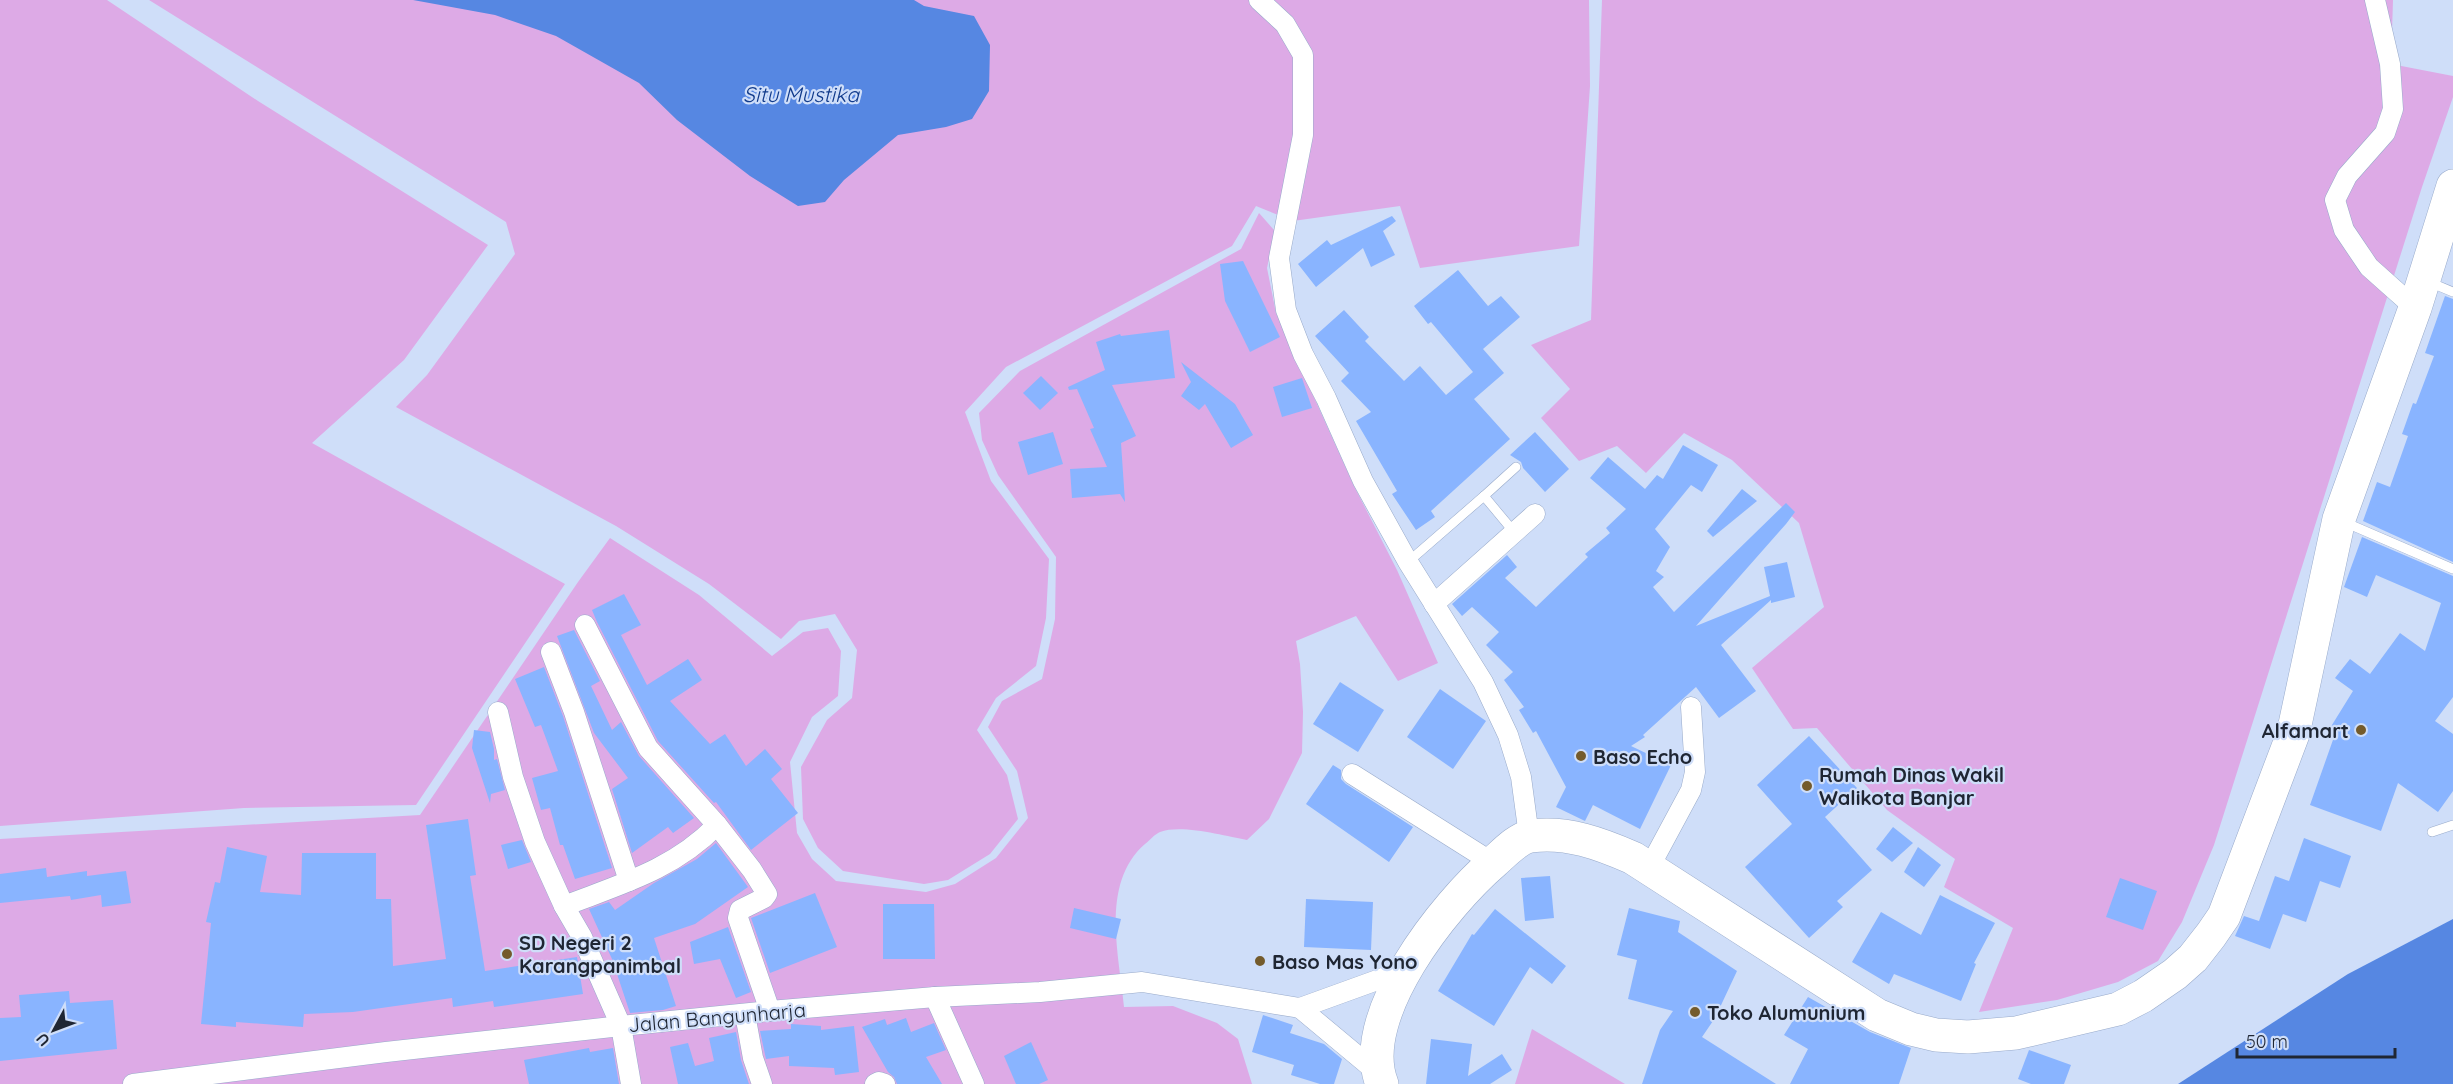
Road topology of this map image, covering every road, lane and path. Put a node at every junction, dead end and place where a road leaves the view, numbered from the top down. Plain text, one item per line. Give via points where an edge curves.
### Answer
1 (1259, 0) edge
2 (2375, 0) edge
3 (2453, 186) edge
4 (2431, 293) edge
5 (1516, 466) dead end
6 (1484, 496) junction
7 (1534, 513) dead end
8 (2339, 519) junction
9 (1514, 532) junction
10 (1408, 562) junction
11 (2453, 569) edge
12 (1434, 604) junction
13 (585, 625) dead end
14 (551, 652) dead end
15 (1691, 707) dead end
16 (498, 712) dead end
17 (1352, 774) dead end
18 (717, 825) junction
19 (2453, 825) edge
20 (2432, 832) dead end
21 (1529, 836) junction
22 (1493, 863) junction
23 (1649, 868) junction
24 (628, 881) junction
25 (564, 906) junction
26 (1405, 970) junction
27 (935, 997) junction
28 (1300, 1008) junction
29 (770, 1011) junction
30 (745, 1014) junction
31 (621, 1026) junction
32 (1380, 1078) edge
33 (161, 1082) edge
34 (133, 1084) edge
35 (632, 1084) edge
36 (762, 1084) edge
37 (875, 1084) edge
38 (885, 1084) edge
39 (974, 1084) edge

1 - 10 street via 1285,24 1302,55 1303,135 1279,258 1286,310 1363,481
2 - 4 street via 2390,64 2393,110 2385,133 2347,176 2335,200 2344,230 2369,267
3 - 4 highway
4 - 8 highway
5 - 6 lane
6 - 9 lane
6 - 10 lane
7 - 9 street
8 - 11 lane
8 - 23 highway via 2293,734 2224,916 2193,958 2143,996 2118,1009 2016,1033 1968,1037 1911,1029 1877,1015
9 - 12 street
10 - 12 street
12 - 21 street via 1483,682 1508,735 1521,777
13 - 18 street via 644,741
14 - 24 street via 582,733
15 - 23 street via 1695,772 1691,790
16 - 25 street via 513,777 535,842
17 - 22 street
18 - 24 street via 684,855
18 - 29 street via 768,894 741,910 738,918
19 - 20 lane
21 - 22 highway
21 - 23 highway via 1570,837 1599,843
22 - 26 highway via 1440,917
24 - 25 street
25 - 31 street
26 - 28 street
26 - 32 highway via 1377,1042
27 - 28 street, Jalan Bangunharja via 1142,982
27 - 29 street, Jalan Bangunharja
27 - 39 street
28 - 32 street
29 - 30 street, Jalan Bangunharja
30 - 31 street, Jalan Bangunharja
30 - 36 street
31 - 33 street, Jalan Bangunharja
31 - 35 street
33 - 34 street, Jalan Bangunharja
37 - 38 street

